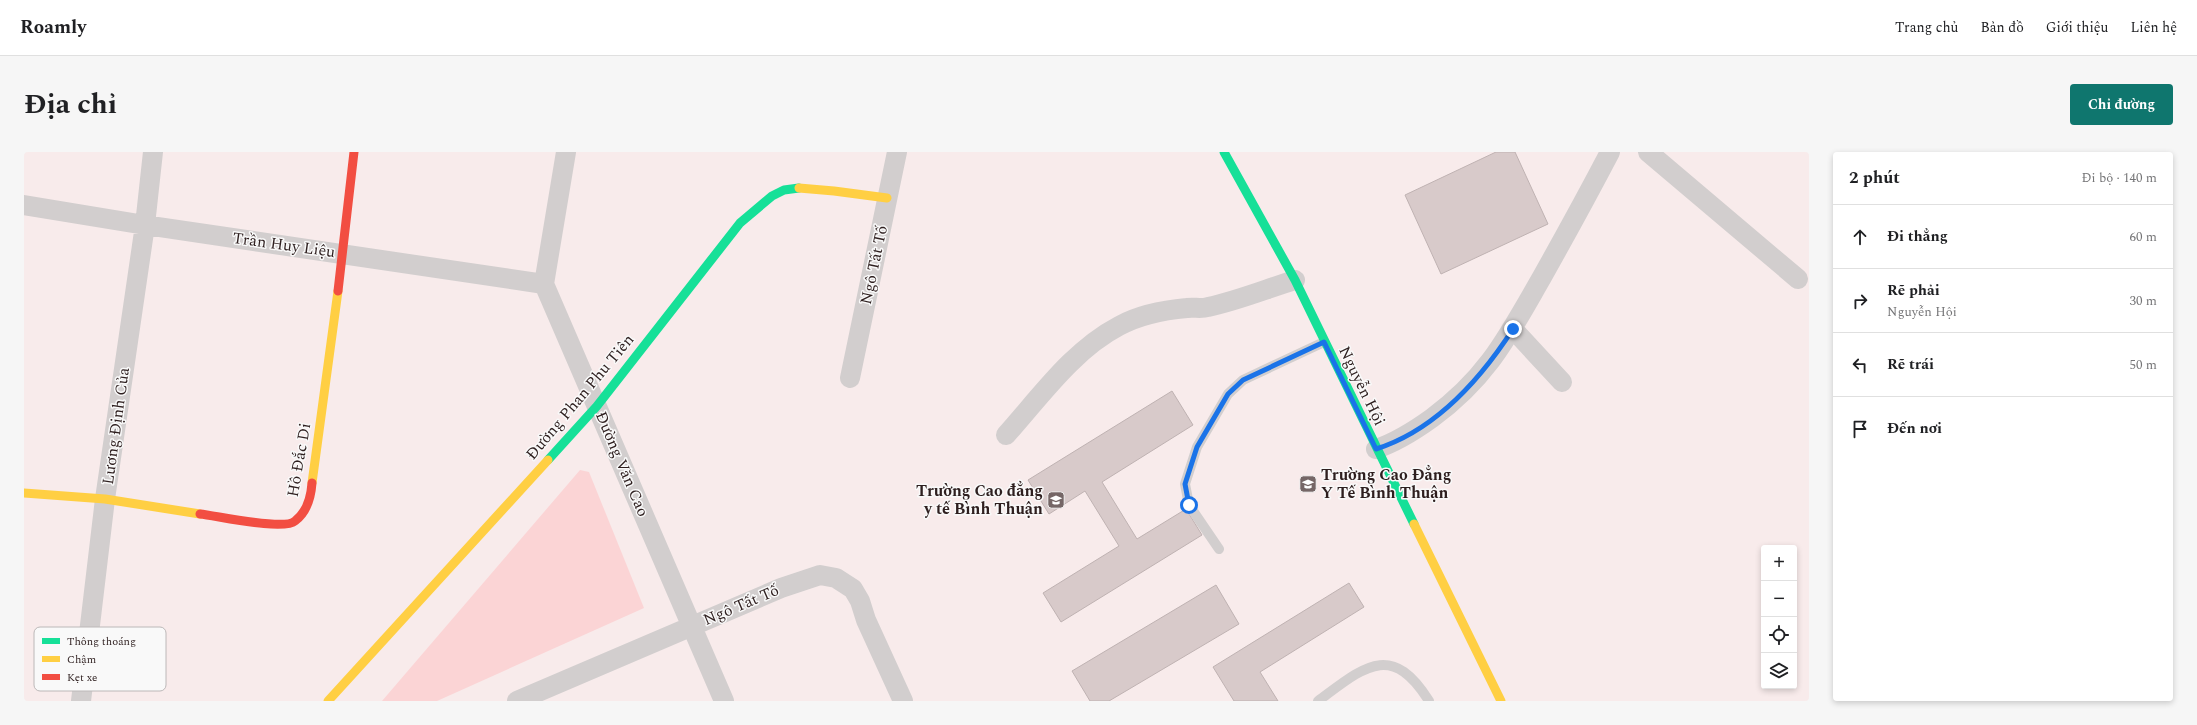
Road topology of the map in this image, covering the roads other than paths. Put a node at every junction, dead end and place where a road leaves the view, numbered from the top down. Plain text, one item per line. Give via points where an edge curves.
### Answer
1 (153, 152) edge
2 (354, 152) edge
3 (566, 152) edge
4 (897, 152) edge
5 (1224, 152) edge
6 (1610, 152) edge
7 (1648, 152) edge
8 (888, 198) junction
9 (24, 205) edge
10 (145, 225) junction
11 (343, 253) junction
12 (1798, 279) dead end
13 (1295, 280) junction
14 (544, 284) junction
15 (1513, 329) junction
16 (1324, 342) junction
17 (850, 378) dead end
18 (1562, 382) dead end
19 (597, 406) junction
20 (1006, 435) dead end
21 (1376, 449) junction
22 (24, 493) edge
23 (105, 499) junction
24 (1219, 549) dead end
25 (692, 626) junction
26 (90, 627) edge
27 (82, 691) edge
28 (81, 701) edge
29 (328, 701) edge
30 (517, 701) edge
31 (724, 701) edge
32 (903, 701) edge
33 (1318, 701) edge
34 (1429, 701) edge
35 (1501, 701) edge

1 - 10 street, Lương Định Của
2 - 11 street, Hồ Đắc Di
3 - 14 street
4 - 8 street, Ngô Tất Tố
5 - 13 street, Nguyễn Hội
6 - 15 street
7 - 12 street
8 - 17 street, Ngô Tất Tố
8 - 19 street, Đường Phan Phu Tiên via 804,188 784,190 762,203 740,223
9 - 10 street, Trần Huy Liệu
10 - 11 street, Trần Huy Liệu
10 - 23 street, Lương Định Của
11 - 14 street, Trần Huy Liệu
11 - 23 street, Hồ Đắc Di via 310,501 295,522 280,526
13 - 16 street, Nguyễn Hội
13 - 20 street via 1207,308 1160,312 1119,326 1098,339 1066,368
14 - 19 street, Đường Văn Cao
15 - 18 street
15 - 21 street via 1478,378 1453,402 1416,430
16 - 21 street, Nguyễn Hội
16 - 24 lane via 1243,380 1228,394 1197,447 1185,484 1189,505
19 - 25 street, Đường Văn Cao
19 - 29 street, Đường Phan Phu Tiên
21 - 35 street, Nguyễn Hội
22 - 23 street, Hồ Đắc Di
23 - 26 street, Lương Định Của
25 - 30 street, Ngô Tất Tố
25 - 31 street, Đường Văn Cao
25 - 32 street, Ngô Tất Tố via 781,588 820,575 836,578 853,589 860,601
27 - 28 street, Lương Định Của
33 - 34 lane via 1357,672 1377,664 1397,667 1408,674

